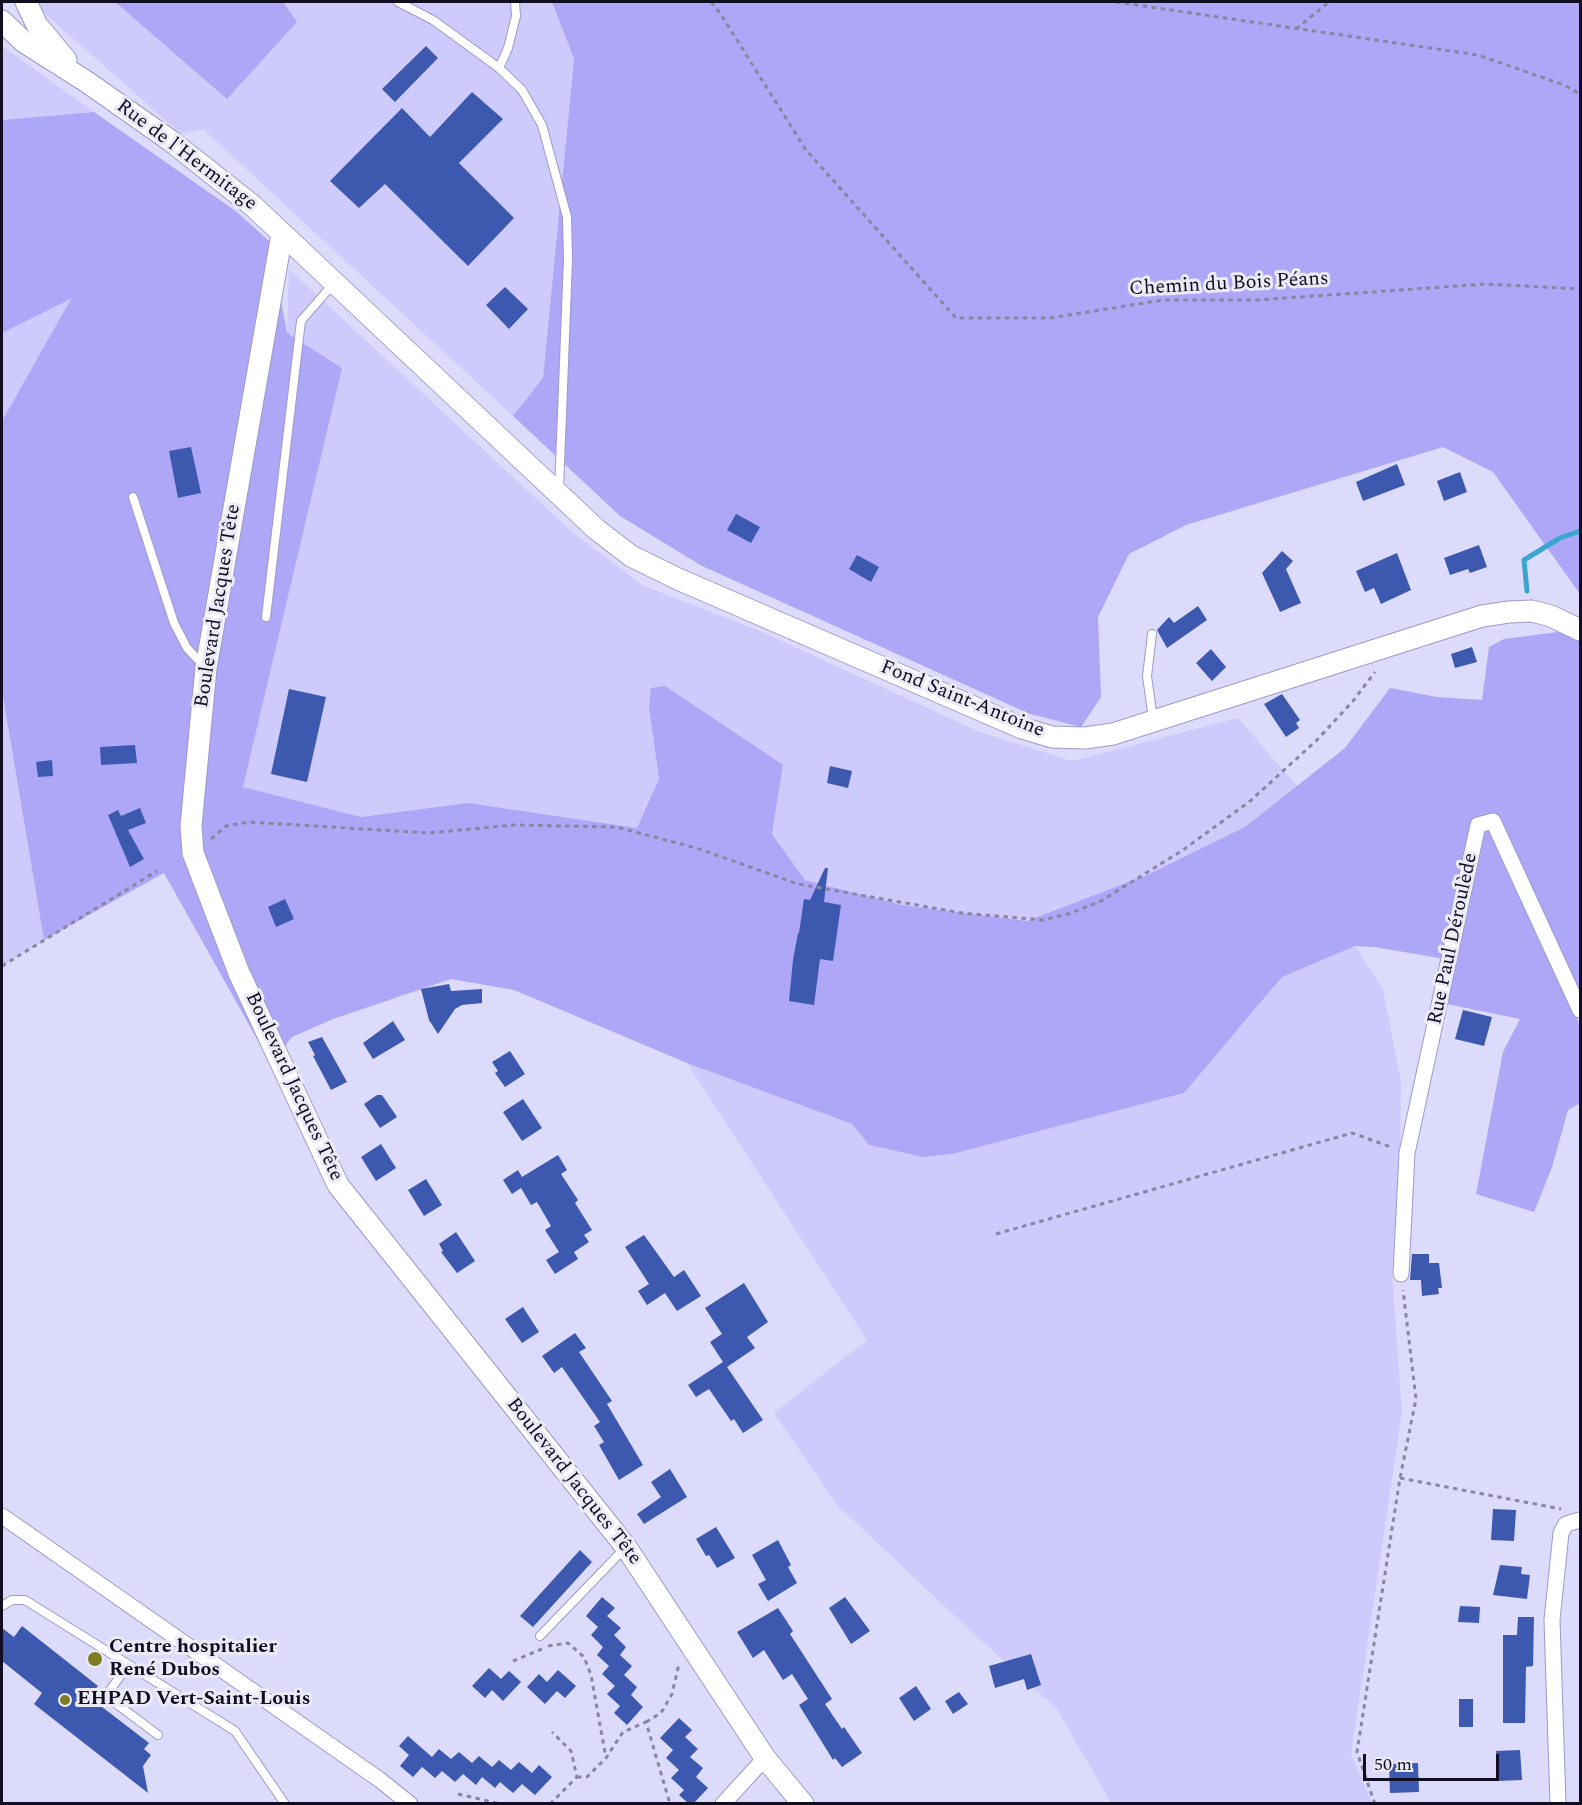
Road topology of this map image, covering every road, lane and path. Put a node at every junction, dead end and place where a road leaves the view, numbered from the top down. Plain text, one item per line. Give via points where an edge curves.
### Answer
1 (26, 2) edge
2 (398, 2) edge
3 (515, 2) edge
4 (711, 2) edge
5 (1116, 2) edge
6 (1329, 2) edge
7 (408, 3) edge
8 (2, 21) edge
9 (1296, 29) junction
10 (499, 68) junction
11 (87, 82) junction
12 (1581, 94) edge
13 (282, 234) junction
14 (335, 282) junction
15 (1581, 289) edge
16 (559, 494) junction
17 (134, 497) dead end
18 (266, 617) dead end
19 (1581, 630) edge
20 (1152, 634) dead end
21 (1387, 645) junction
22 (206, 668) junction
23 (1154, 722) junction
24 (193, 853) junction
25 (157, 871) dead end
26 (2, 966) edge
27 (1581, 1010) edge
28 (1407, 1153) junction
29 (996, 1234) dead end
30 (1401, 1274) joint
31 (1400, 1478) junction
32 (2, 1516) edge
33 (1576, 1521) edge
34 (626, 1547) junction
35 (2, 1606) edge
36 (540, 1636) dead end
37 (513, 1661) dead end
38 (679, 1663) dead end
39 (128, 1665) junction
40 (646, 1722) junction
41 (552, 1732) dead end
42 (158, 1735) dead end
43 (606, 1758) junction
44 (765, 1758) junction
45 (577, 1777) junction
46 (458, 1794) dead end
47 (285, 1803) edge
48 (410, 1803) edge
49 (501, 1803) edge
50 (550, 1803) edge
51 (670, 1803) edge
52 (723, 1803) edge
53 (802, 1803) edge
54 (1376, 1803) edge
55 (1558, 1803) edge

1 - 11 main road, Rue de l'Hermitage via 53,46
2 - 7 lane
3 - 10 lane via 516,16
4 - 15 path, Chemin du Bois Péans via 806,150 956,318 1050,318 1163,300 1257,300 1486,284
5 - 9 path
6 - 9 path
7 - 10 lane
8 - 11 main road, Rue de l'Hermitage via 24,42
9 - 12 path via 1478,55
10 - 16 lane via 522,90 542,125 567,217
11 - 13 main road, Rue de l'Hermitage via 184,151
13 - 14 main road, Rue de l'Hermitage
13 - 22 main road, Boulevard Jacques Tête
14 - 16 main road, Rue de l'Hermitage
14 - 18 lane via 301,321
16 - 23 main road, Fond Saint-Antoine via 610,541 651,567 1038,734 1098,737
17 - 22 lane via 174,623 187,648
19 - 21 main road via 1532,611 1509,612 1482,616
20 - 23 lane via 1147,676
21 - 23 main road, Fond Saint-Antoine
21 - 24 path via 1374,673 1353,701 1249,802 1183,850 1101,901 1071,914 1043,920 962,913 798,884 696,848 616,827 514,825 429,833 249,822 226,826
22 - 24 main road, Boulevard Jacques Tête via 191,826
24 - 34 main road, Boulevard Jacques Tête via 238,973 338,1185
25 - 26 path
27 - 28 street, Rue Paul Déroulède via 1493,821 1478,825
28 - 29 path via 1352,1133
28 - 30 street, Rue Paul Déroulède
30 - 31 path via 1416,1399
31 - 33 path via 1560,1507
31 - 54 path via 1357,1752
32 - 48 street
33 - 55 street via 1566,1524 1561,1533 1552,1620
34 - 36 lane
34 - 44 main road, Boulevard Jacques Tête
35 - 39 lane via 12,1600 25,1600
37 - 43 path via 568,1642 584,1657 591,1675
38 - 40 path via 672,1694 661,1713
39 - 42 lane via 106,1696
39 - 47 lane via 235,1731
40 - 43 path via 623,1732
40 - 51 path
41 - 45 path via 571,1751
43 - 45 path via 587,1777
44 - 52 street
44 - 53 main road, Boulevard Jacques Tête
45 - 50 path
46 - 49 path

